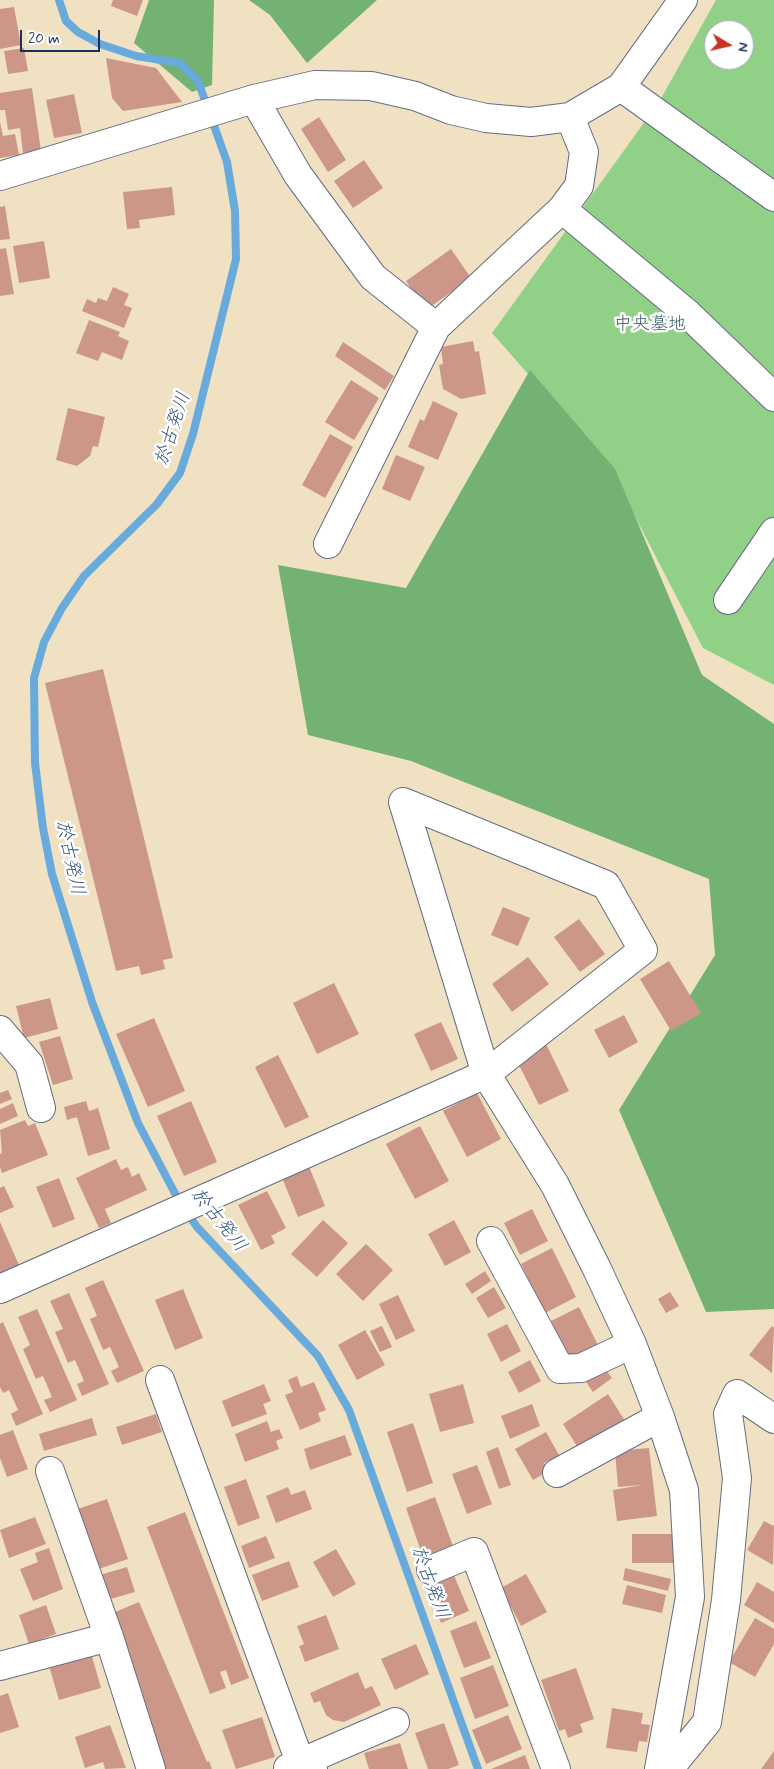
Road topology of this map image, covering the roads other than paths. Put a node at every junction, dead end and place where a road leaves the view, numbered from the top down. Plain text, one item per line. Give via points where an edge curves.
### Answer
1 (683, 0) edge
2 (622, 87) junction
3 (254, 99) junction
4 (570, 117) junction
5 (0, 176) edge
6 (774, 197) edge
7 (562, 209) junction
8 (436, 327) junction
9 (774, 397) edge
10 (774, 532) edge
11 (328, 544) dead end
12 (728, 600) dead end
13 (0, 1030) edge
14 (486, 1074) junction
15 (41, 1108) dead end
16 (491, 1241) dead end
17 (0, 1289) edge
18 (632, 1344) junction
19 (160, 1380) dead end
20 (660, 1417) junction
21 (774, 1419) edge
22 (50, 1471) dead end
23 (557, 1473) dead end
24 (432, 1570) dead end
25 (109, 1637) junction
26 (0, 1666) edge
27 (395, 1722) dead end
28 (300, 1767) edge
29 (150, 1769) edge
30 (556, 1769) edge
31 (659, 1769) edge
32 (669, 1769) edge

1 - 2 street
2 - 4 street
2 - 6 street
3 - 4 street via 315,85 371,86 486,118 531,122
3 - 5 street
3 - 8 street via 298,175 373,277
4 - 7 street via 584,152 579,186
7 - 8 street
7 - 9 street via 688,314
8 - 11 street
10 - 12 street
13 - 15 street via 29,1064
14 - 14 street via 438,915 404,802 606,885 642,950
14 - 17 street
14 - 18 street via 555,1185
16 - 18 street via 560,1369 581,1368
18 - 20 street
19 - 28 street
20 - 23 street
20 - 31 street via 684,1490 690,1597
21 - 32 street via 737,1394 728,1414 737,1478 726,1600 707,1722
22 - 25 street
24 - 30 street via 474,1552
25 - 26 street
25 - 29 street
27 - 28 street

